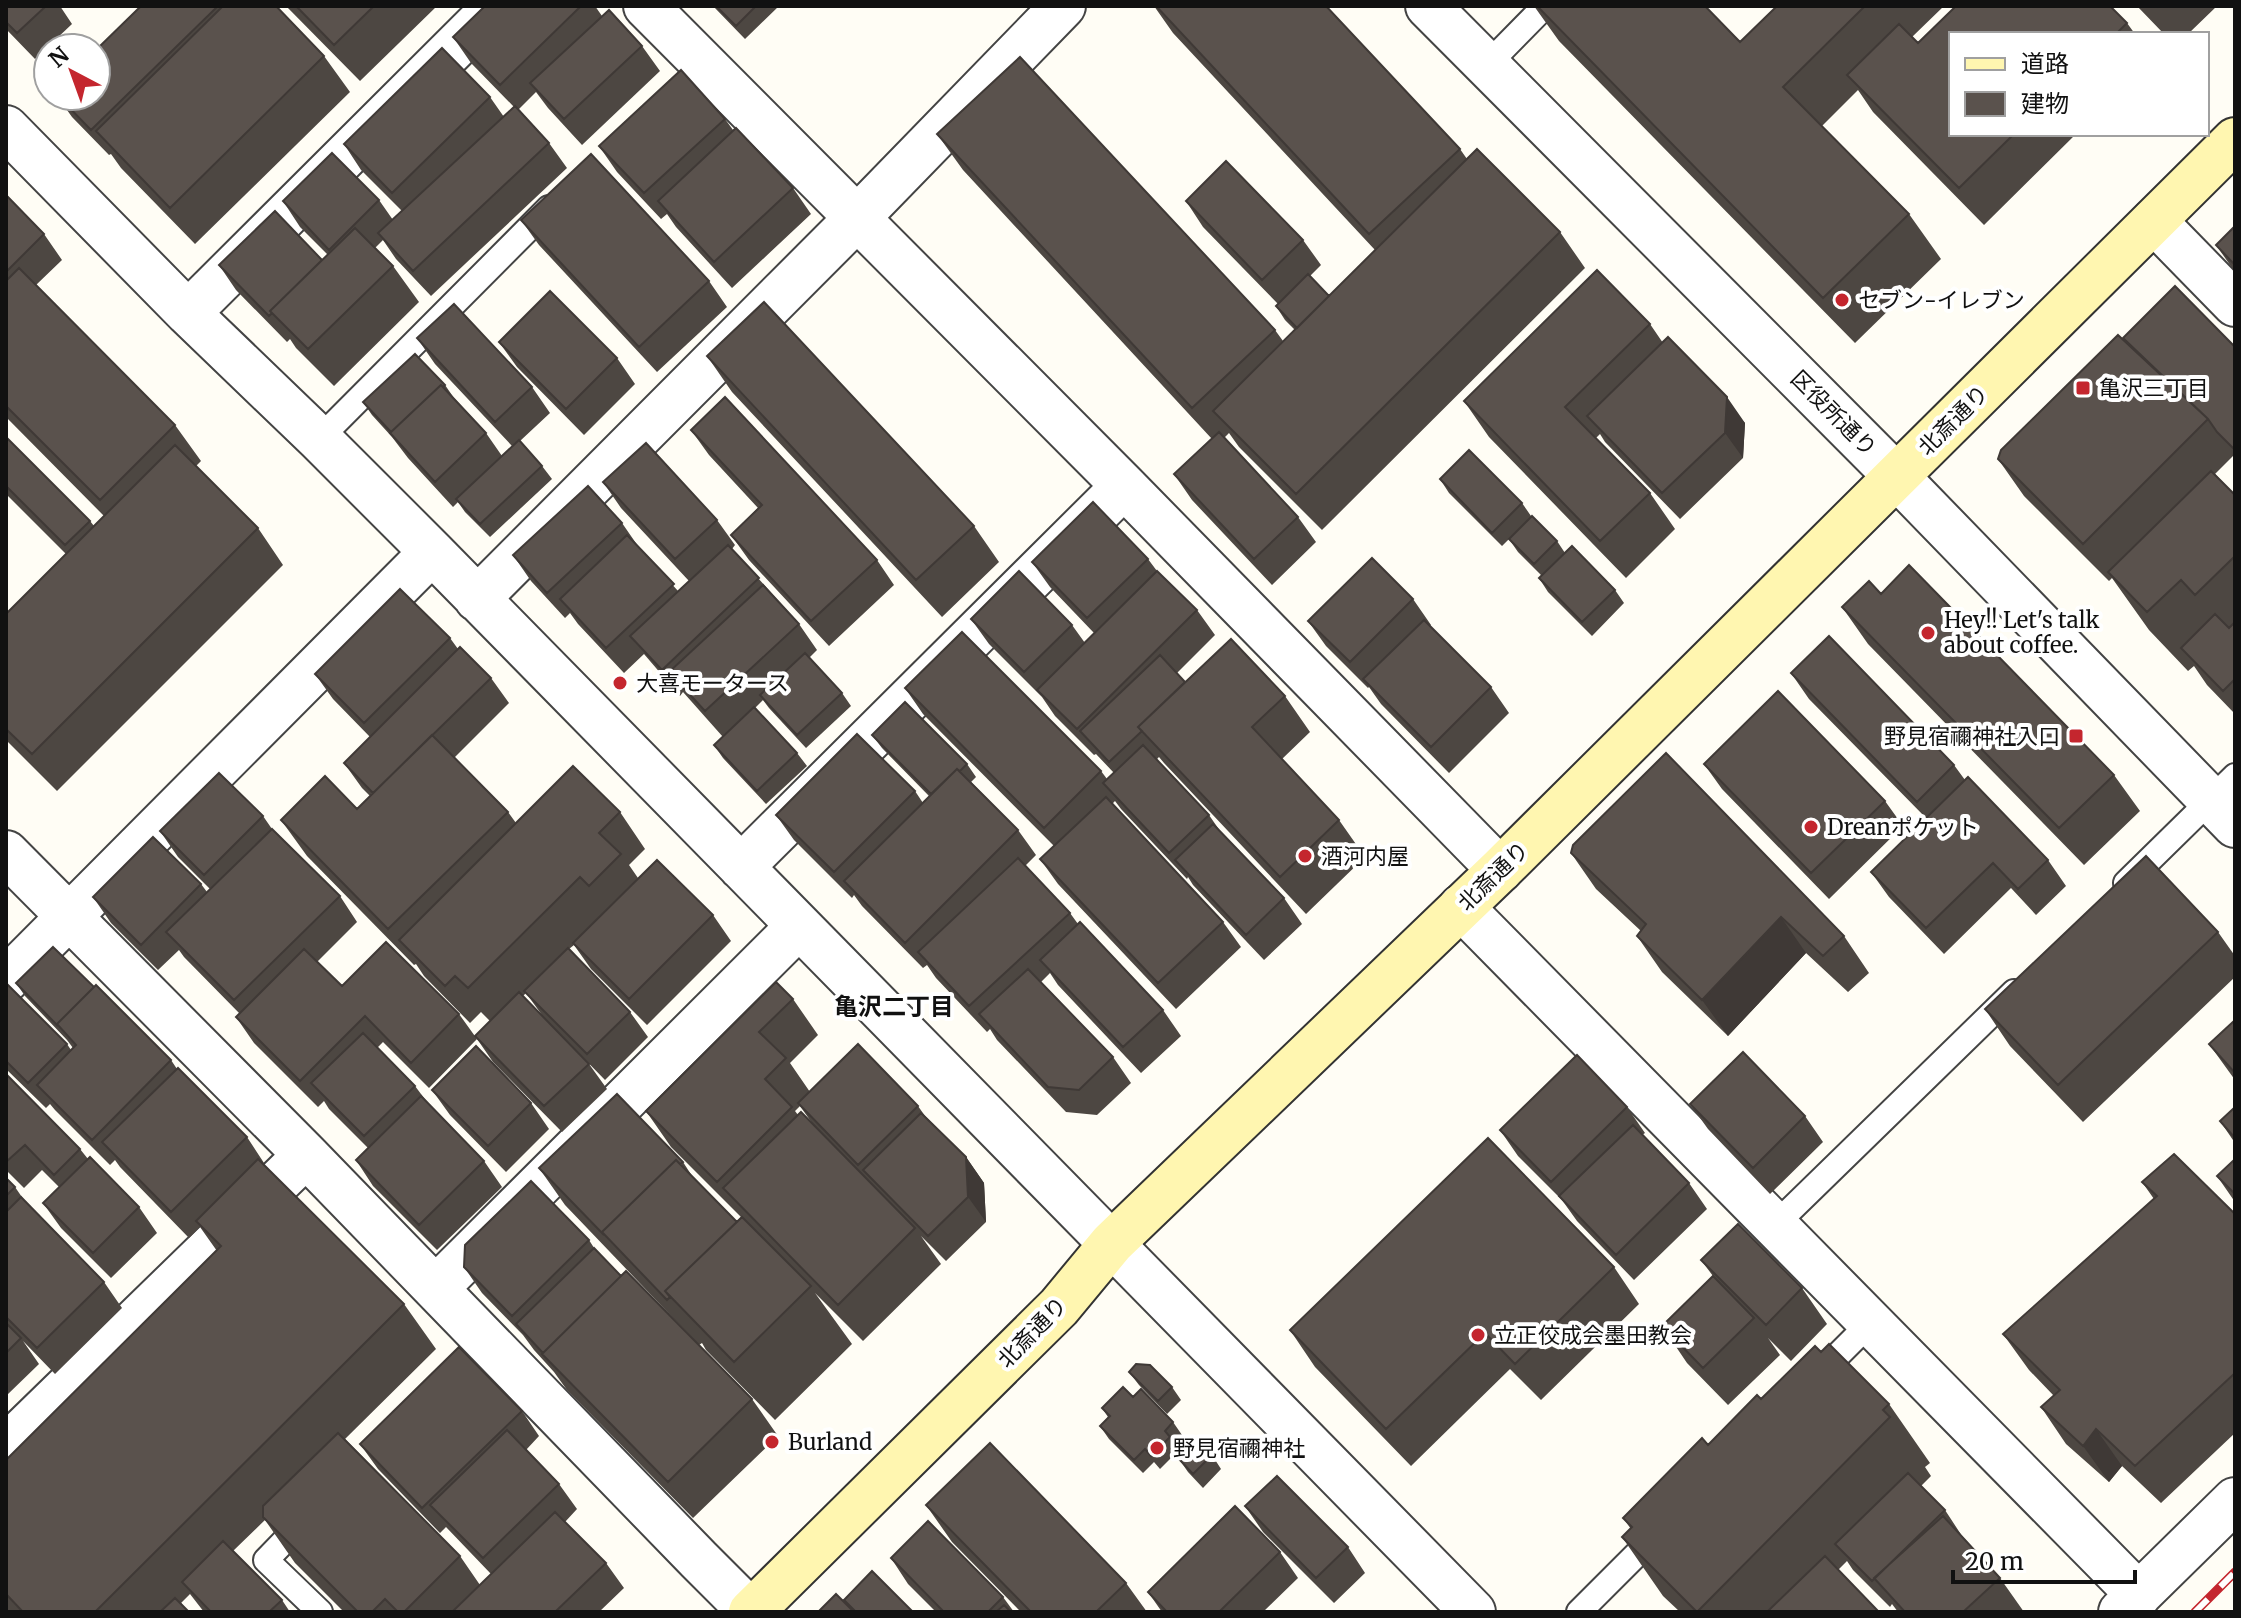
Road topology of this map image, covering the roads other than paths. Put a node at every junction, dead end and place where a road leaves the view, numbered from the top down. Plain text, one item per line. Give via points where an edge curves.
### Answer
1 (496, 6) edge
2 (646, 6) edge
3 (1063, 6) edge
4 (1428, 6) edge
5 (1545, 6) edge
6 (1487, 65) junction
7 (6, 128) edge
8 (2235, 140) edge
9 (564, 192) edge
10 (858, 217) junction
11 (2154, 221) junction
12 (2235, 304) edge
13 (188, 313) junction
14 (319, 439) junction
15 (1896, 476) junction
16 (1124, 486) junction
17 (432, 552) junction
18 (477, 599) junction
19 (2227, 800) edge
20 (6, 853) edge
21 (741, 867) junction
22 (1500, 870) junction
23 (2114, 895) edge
24 (1461, 907) junction
25 (68, 917) junction
26 (799, 926) junction
27 (2035, 972) edge
28 (6, 980) edge
29 (306, 1155) junction
30 (1775, 1225) junction
31 (1112, 1243) junction
32 (436, 1288) junction
33 (1871, 1322) junction
34 (1804, 1389) edge
35 (6, 1447) edge
36 (2235, 1500) edge
37 (321, 1505) edge
38 (1680, 1512) edge
39 (2130, 1604) edge
40 (320, 1612) edge
41 (751, 1612) edge
42 (1473, 1612) edge
43 (1579, 1612) edge

1 - 13 street
2 - 10 street via 691,64
3 - 10 street
4 - 6 street, 区役所通り
5 - 6 lane
6 - 15 street, 区役所通り
7 - 13 street
8 - 11 street, 北斎通り
9 - 14 lane
10 - 16 street
10 - 18 street
11 - 12 street
11 - 15 street, 北斎通り
13 - 14 street
14 - 17 street
15 - 19 street, 区役所通り
15 - 22 street, 北斎通り
16 - 21 street
16 - 22 street
17 - 18 street
17 - 25 street
18 - 21 street
19 - 23 lane
20 - 25 street
21 - 26 street
22 - 24 street, 北斎通り
24 - 30 street
24 - 31 street, 北斎通り
25 - 28 street
25 - 29 street
26 - 31 street
26 - 32 street
27 - 30 lane
29 - 32 street
29 - 35 street
30 - 33 street
31 - 41 street, 北斎通り via 1059,1307
31 - 42 street
32 - 41 street via 480,1345
33 - 34 lane
33 - 39 street
36 - 39 street
37 - 40 lane via 266,1560
38 - 43 lane

